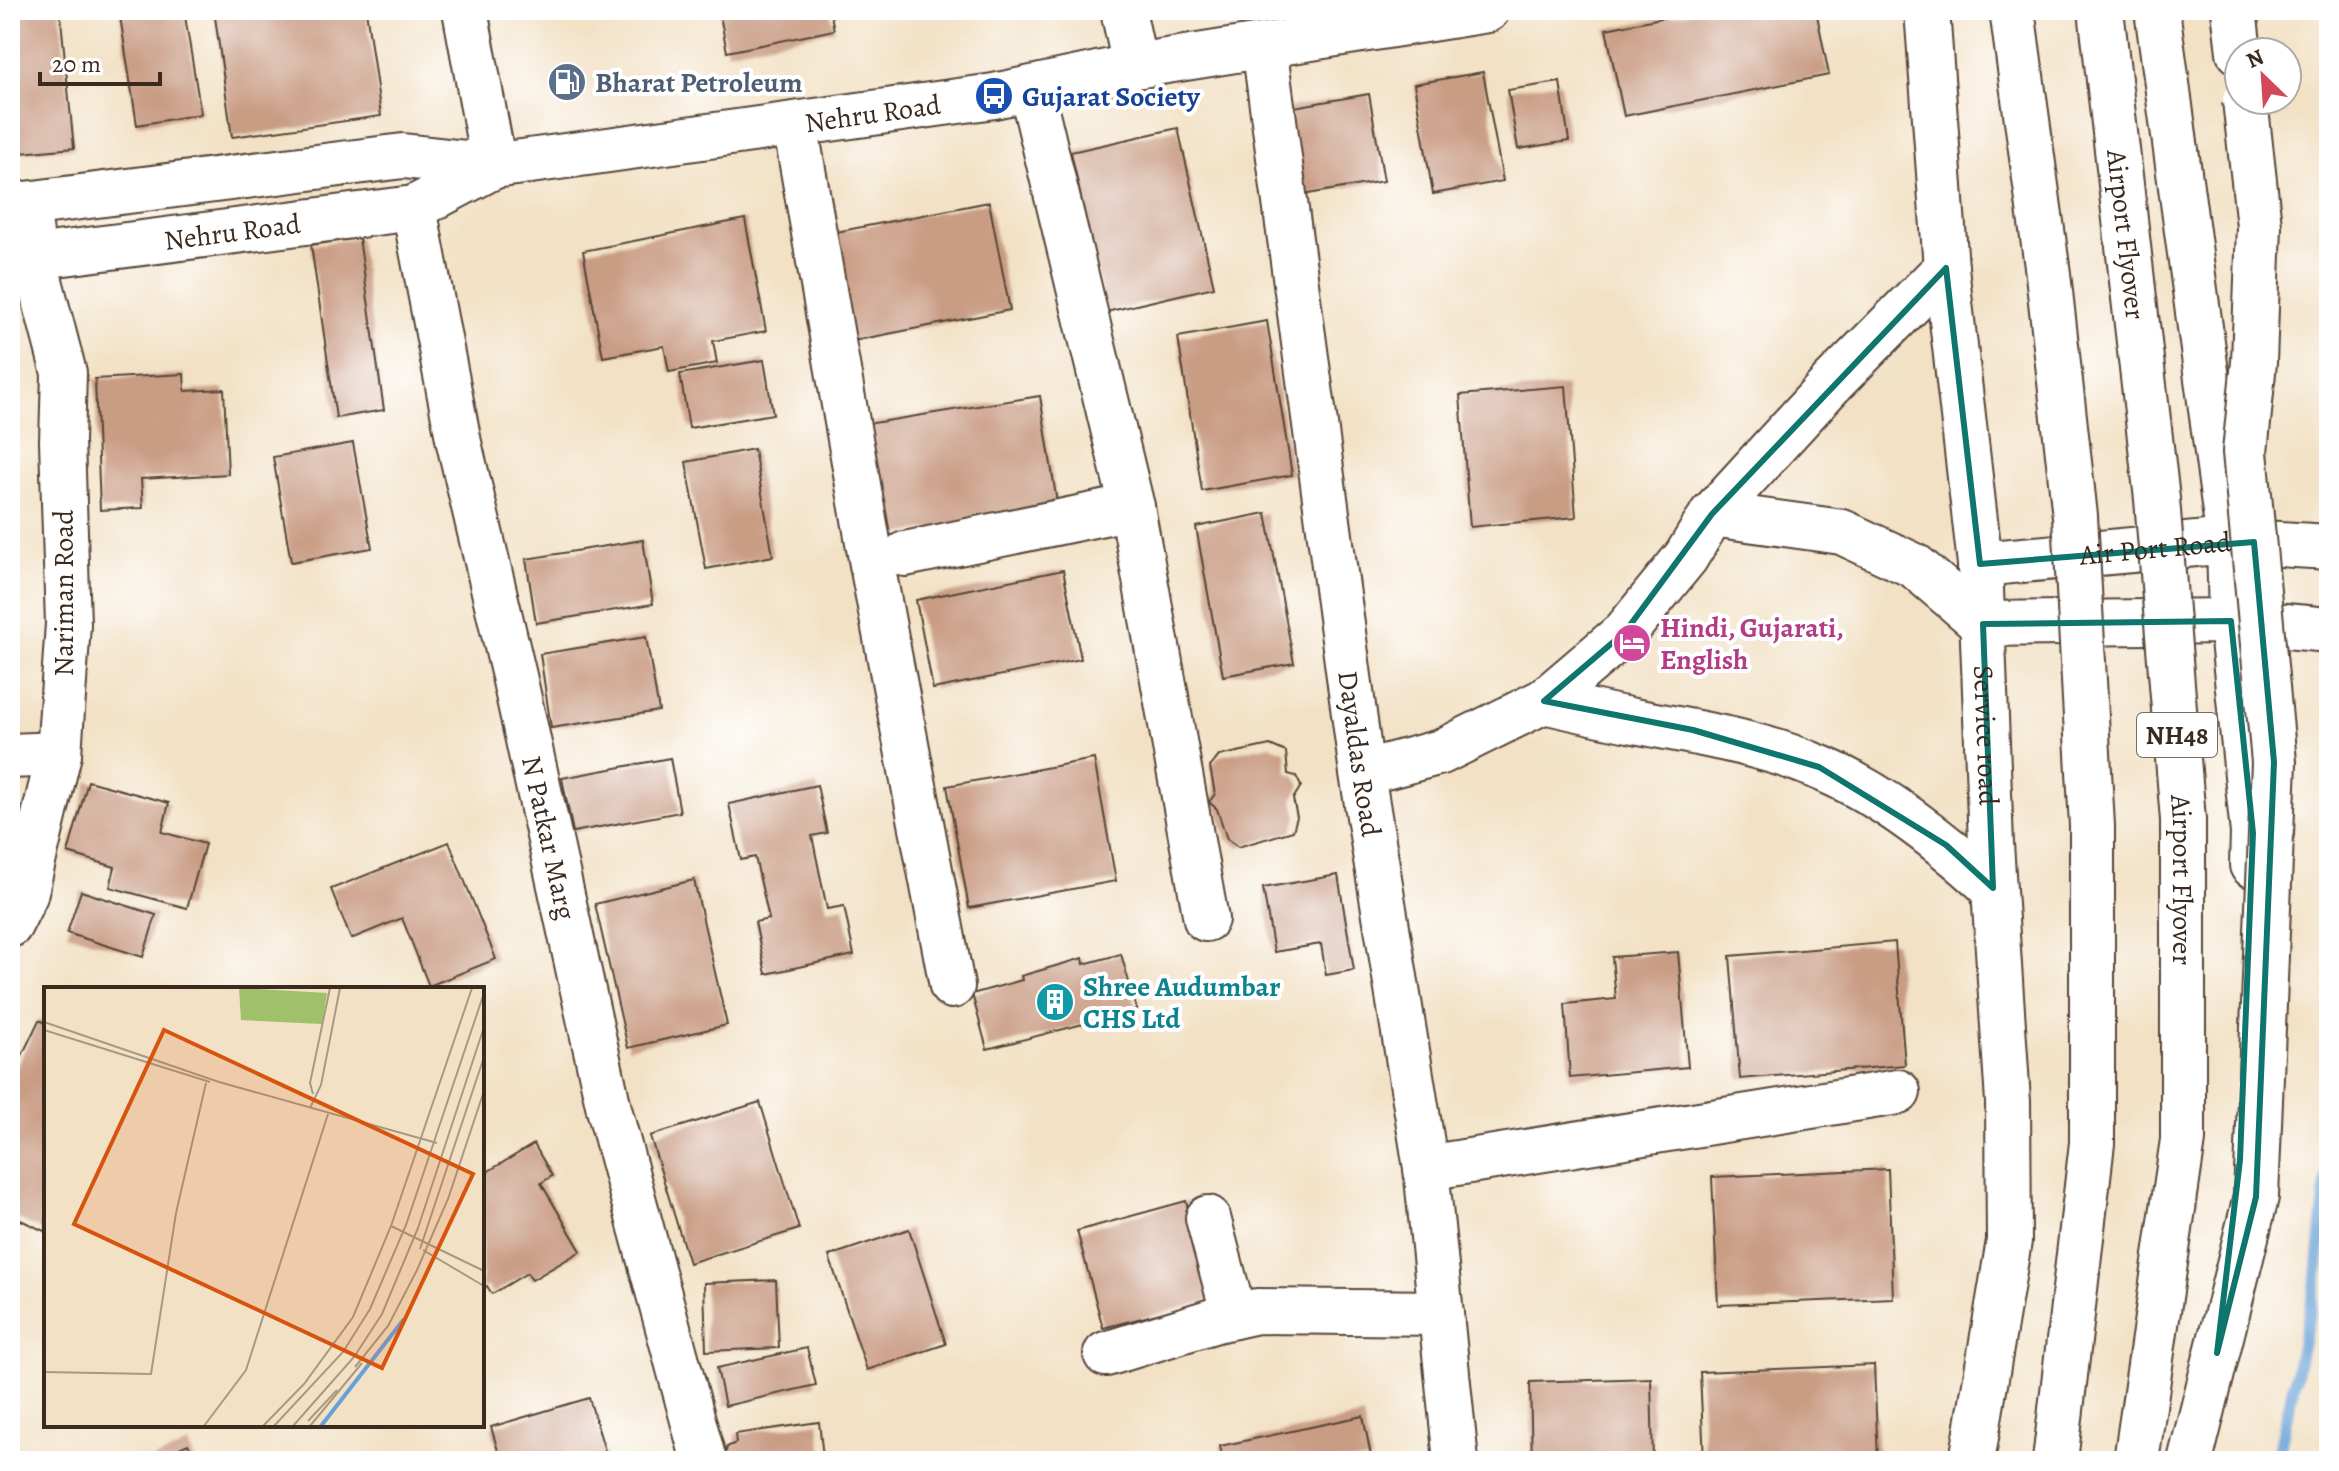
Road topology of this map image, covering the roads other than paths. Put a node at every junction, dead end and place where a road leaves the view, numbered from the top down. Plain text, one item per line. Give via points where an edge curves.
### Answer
1 (465, 10) edge
2 (1123, 10) edge
3 (1487, 10) edge
4 (1927, 10) edge
5 (2012, 10) edge
6 (2101, 10) edge
7 (2157, 10) edge
8 (2234, 10) edge
9 (2237, 36) edge
10 (1264, 46) junction
11 (1135, 66) junction
12 (1031, 89) junction
13 (2247, 116) edge
14 (795, 124) junction
15 (494, 166) junction
16 (18, 205) edge
17 (414, 208) junction
18 (22, 259) edge
19 (1946, 268) junction
20 (1132, 507) junction
21 (1712, 514) junction
22 (2229, 541) junction
23 (2329, 547) edge
24 (905, 554) dead end
25 (1980, 564) junction
26 (2231, 621) junction
27 (1983, 624) junction
28 (2329, 630) edge
29 (1544, 701) junction
30 (59, 754) junction
31 (10, 756) edge
32 (1362, 773) junction
33 (1993, 888) junction
34 (1206, 919) dead end
35 (10, 925) edge
36 (952, 986) dead end
37 (1898, 1092) dead end
38 (1426, 1168) junction
39 (1208, 1218) dead end
40 (1441, 1313) junction
41 (1234, 1316) junction
42 (1106, 1354) dead end
43 (704, 1461) edge
44 (1456, 1461) edge
45 (1972, 1461) edge
46 (2055, 1461) edge
47 (2136, 1461) edge
48 (2190, 1461) edge
49 (2205, 1461) edge

1 - 15 main road
2 - 11 main road
3 - 10 main road, Nehru Road
4 - 19 main road, Service road
5 - 46 main road, bridge via 2075,516 2092,826 2092,1143
6 - 47 main road, Airport Flyover / NH48, bridge via 2157,499 2183,820 2183,1140
7 - 22 main road
8 - 9 main road
10 - 11 main road, Nehru Road
10 - 32 main road, Dayaldas Road
11 - 12 main road, Nehru Road
12 - 14 main road, Nehru Road
12 - 20 main road
13 - 48 main road, bridge via 2259,226 2245,452 2274,762 2272,825 2256,1197
14 - 15 main road, Nehru Road
14 - 36 main road
15 - 16 main road, Nehru Road via 403,156
15 - 17 main road, Nehru Road
16 - 18 main road, Nariman Road
17 - 18 main road, Nehru Road
17 - 43 main road, N Patkar Marg via 459,443 609,1109
18 - 30 main road, Nariman Road via 64,373 68,624
19 - 21 main road
19 - 25 main road, Service road
20 - 24 main road
20 - 34 main road
21 - 27 main road via 1842,532 1915,566
21 - 29 main road via 1686,557 1625,632
22 - 23 main road, Air Port Road
22 - 25 main road, Air Port Road
22 - 26 main road
25 - 27 main road, Service road
26 - 27 main road
26 - 28 main road
26 - 49 main road via 2253,833 2240,1160
27 - 33 main road, Service road
29 - 32 main road via 1441,752
29 - 33 main road via 1693,730 1819,767 1946,845
30 - 31 main road
30 - 35 main road, Nariman Road via 25,895
32 - 38 main road, Dayaldas Road
33 - 45 main road, Service road via 2008,1102 2009,1241
37 - 38 main road
38 - 40 main road, Dayaldas Road
39 - 41 main road
40 - 41 main road via 1257,1311
40 - 44 main road, Dayaldas Road
41 - 42 main road

